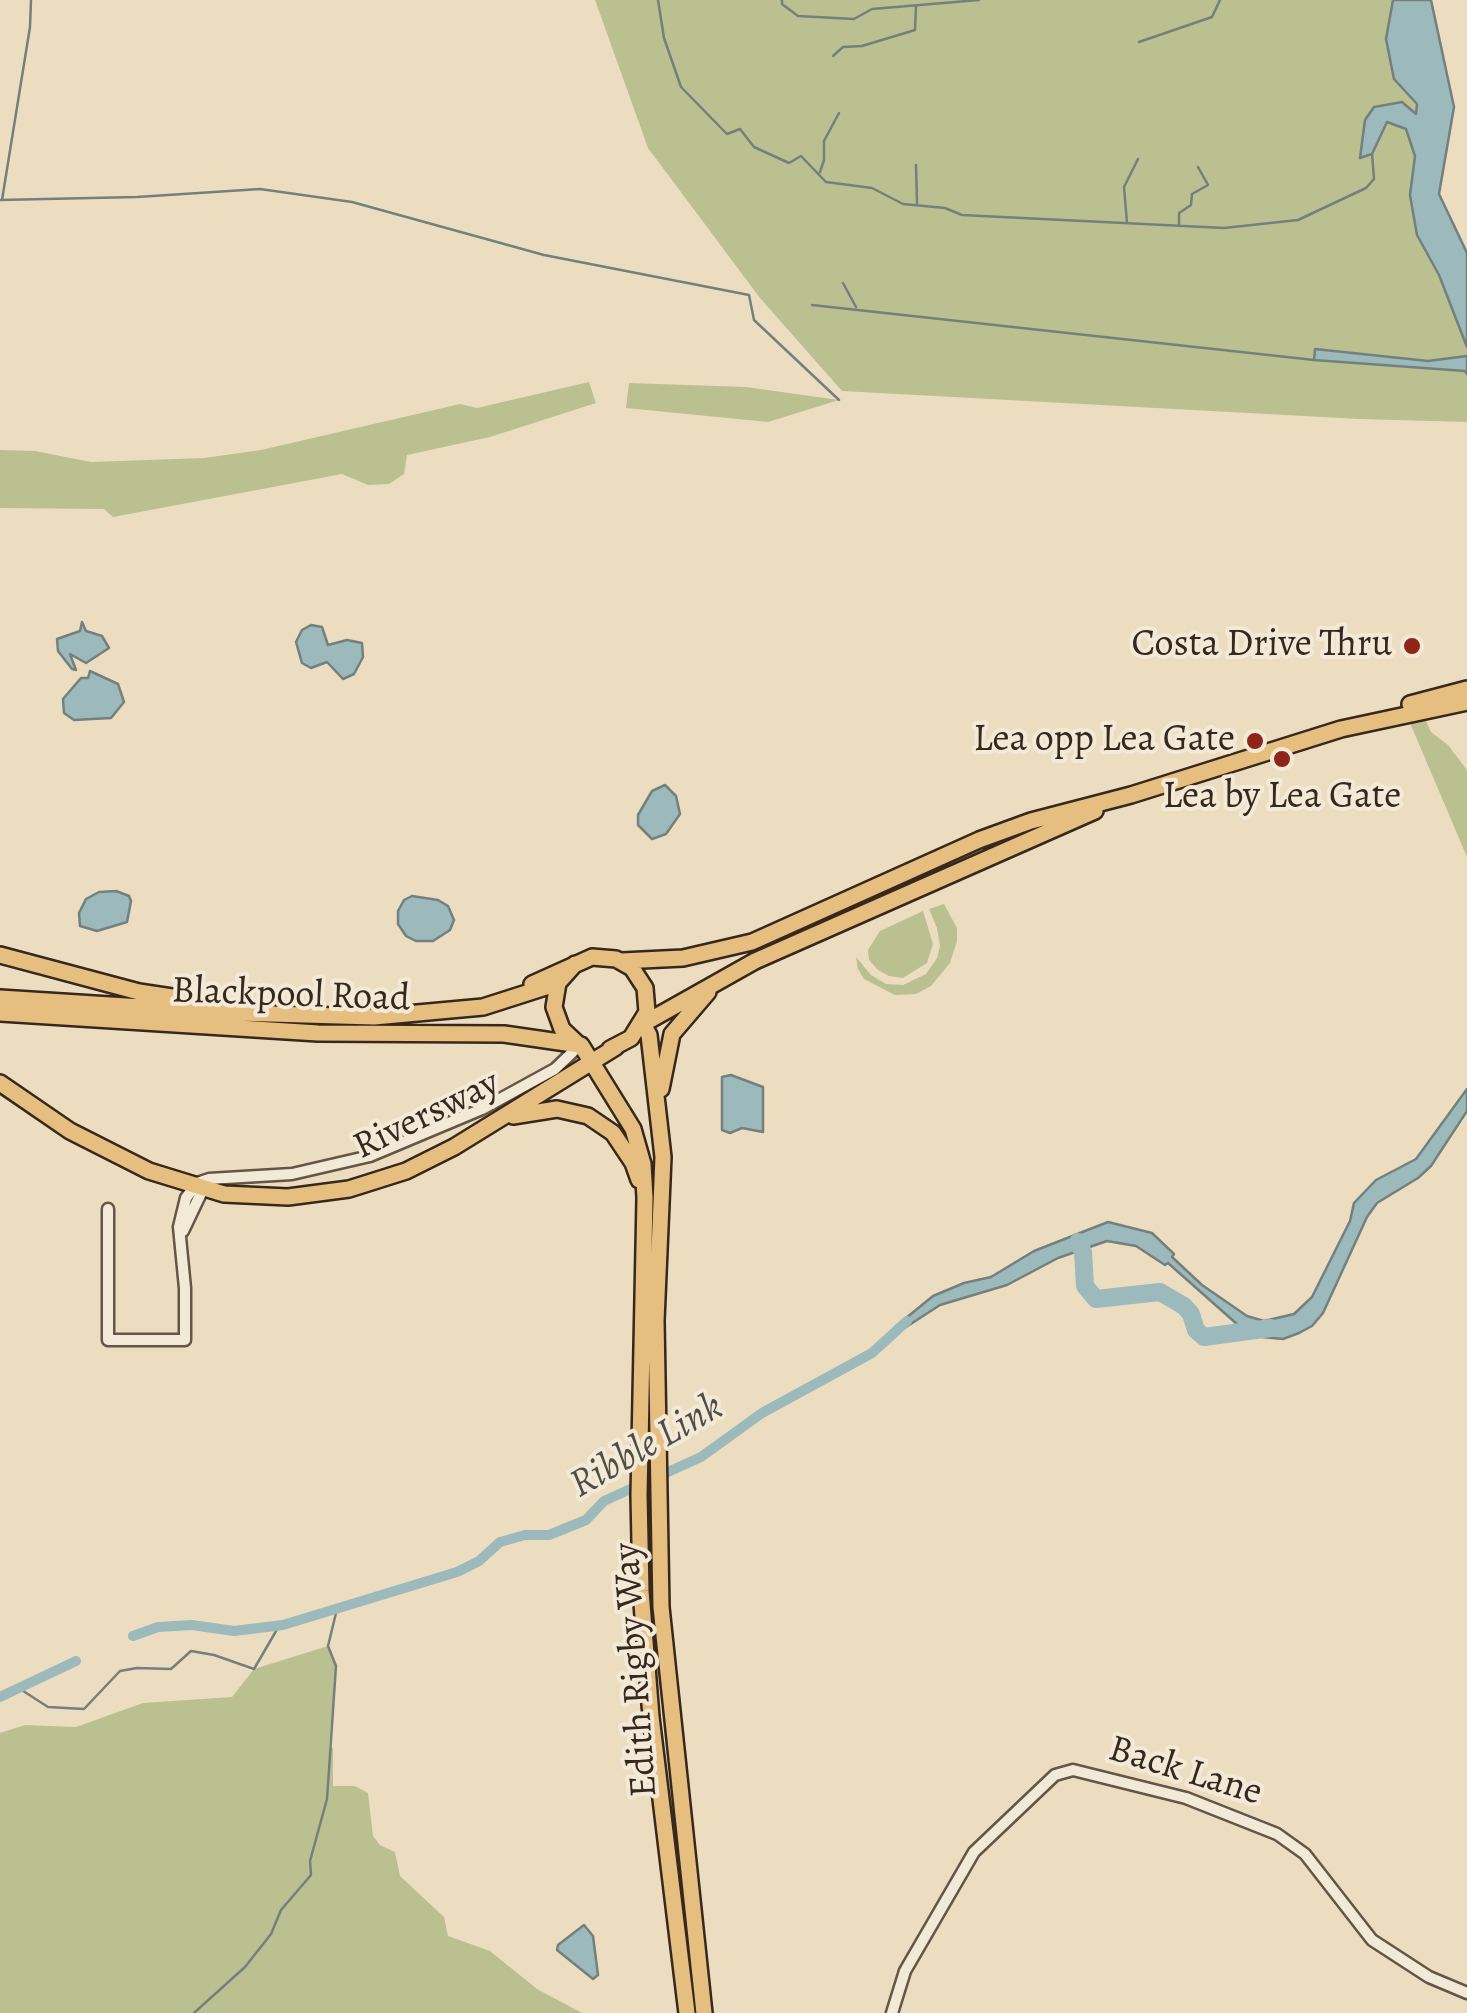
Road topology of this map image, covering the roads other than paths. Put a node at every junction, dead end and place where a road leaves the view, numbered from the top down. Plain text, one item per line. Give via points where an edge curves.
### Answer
1 (1467, 689) edge
2 (1467, 702) edge
3 (1341, 729) junction
4 (1131, 794) junction
5 (0, 955) edge
6 (622, 961) junction
7 (575, 964) junction
8 (721, 978) junction
9 (558, 984) junction
10 (0, 998) edge
11 (450, 1012) junction
12 (0, 1013) edge
13 (236, 1014) junction
14 (643, 1024) junction
15 (553, 1040) junction
16 (580, 1045) junction
17 (616, 1047) junction
18 (562, 1064) junction
19 (590, 1064) junction
20 (0, 1083) edge
21 (660, 1116) junction
22 (494, 1122) junction
23 (198, 1187) junction
24 (646, 1198) junction
25 (108, 1208) dead end
26 (648, 1323) junction
27 (1467, 1993) edge
28 (687, 2013) edge
29 (704, 2013) edge
30 (892, 2013) edge

1 - 3 highway
2 - 3 highway
3 - 4 highway
4 - 6 highway via 979,840 752,942 683,958
4 - 8 highway
5 - 13 highway via 139,992 217,1004
6 - 7 highway via 598,956
6 - 14 highway via 645,988
7 - 9 highway
7 - 11 highway
8 - 14 highway
8 - 21 highway via 672,1034
9 - 11 highway, Blackpool Road
9 - 16 highway via 556,1018
10 - 13 highway, Blackpool Road
11 - 13 highway, Blackpool Road
12 - 15 highway, Blackpool Road
14 - 17 highway
14 - 21 highway, Edith Rigby Way
15 - 16 highway, Blackpool Road
15 - 18 street
16 - 17 highway
16 - 18 street, Riversway
16 - 19 highway, Edith Rigby Way
17 - 19 highway, Riversway
18 - 23 street, Riversway via 467,1116 370,1156 292,1174 204,1179
19 - 22 highway, Riversway
19 - 24 highway, Edith Rigby Way via 640,1142
20 - 23 highway, Riversway via 88,1141
21 - 26 highway, Edith Rigby Way via 662,1224
22 - 23 highway, Riversway via 406,1171 349,1189 264,1198
22 - 24 highway via 557,1109 588,1116 623,1146
23 - 25 street via 182,1213 186,1340 108,1340
24 - 26 highway, Edith Rigby Way
26 - 28 highway, Edith Rigby Way via 641,1592
26 - 29 highway, Edith Rigby Way via 660,1607
27 - 30 street, Back Lane via 1372,1940 1305,1854 1277,1834 1186,1798 1073,1770 1055,1775 974,1852 905,1971

